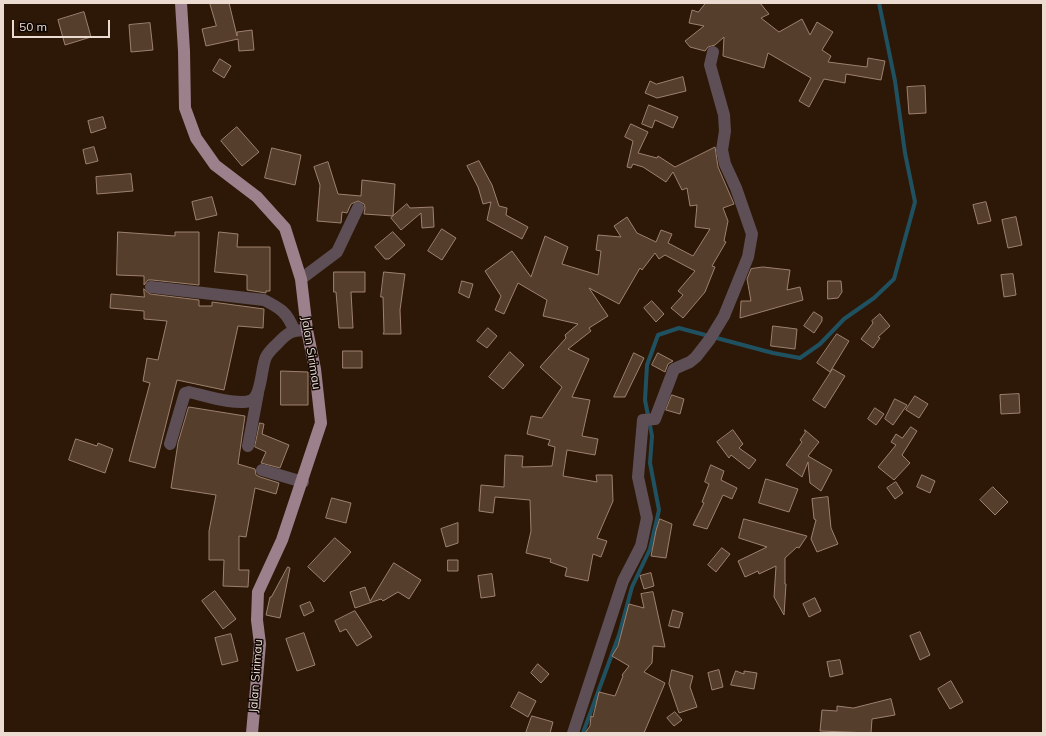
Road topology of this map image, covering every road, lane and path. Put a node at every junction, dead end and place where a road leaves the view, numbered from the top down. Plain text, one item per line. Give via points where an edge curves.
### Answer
1 (181, 3) edge
2 (713, 52) dead end
3 (358, 208) dead end
4 (301, 279) junction
5 (151, 287) dead end
6 (294, 330) junction
7 (307, 330) junction
8 (257, 394) junction
9 (170, 444) dead end
10 (248, 446) dead end
11 (262, 470) dead end
12 (302, 482) junction
13 (252, 733) edge
14 (573, 733) edge

1 - 4 main road, Jalan Sirimau via 185,108 196,138 215,165 257,197 285,228
2 - 14 street via 710,65 724,115 722,150 752,234 748,257 724,316 690,362 674,369 649,420 638,477 647,518 641,546 623,581
3 - 4 street via 337,252
4 - 7 main road, Jalan Sirimau
5 - 6 street via 264,300 289,317
6 - 7 street
6 - 8 street via 287,333 267,356
7 - 12 main road, Jalan Sirimau via 315,369 320,423
8 - 9 street via 252,400 237,402 185,393
8 - 10 street via 259,392
11 - 12 street
12 - 13 main road, Jalan Sirimau via 282,540 258,592 256,620 260,644

